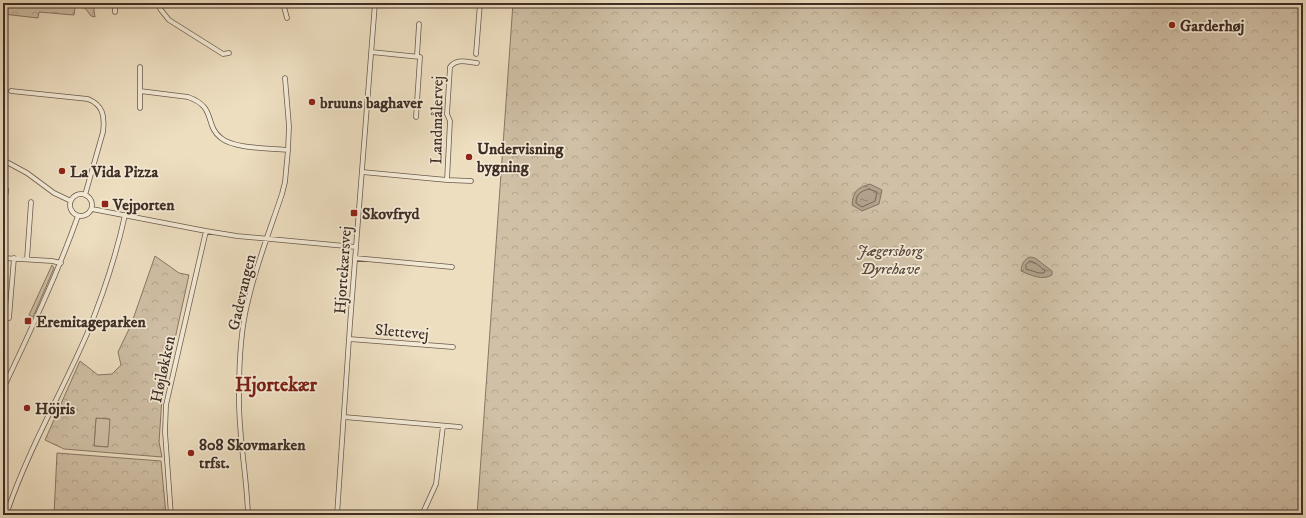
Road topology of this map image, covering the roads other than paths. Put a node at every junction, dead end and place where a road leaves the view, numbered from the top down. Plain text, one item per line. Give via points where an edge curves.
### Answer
1 (115, 3) edge
2 (158, 3) edge
3 (283, 3) edge
4 (375, 3) edge
5 (480, 3) edge
6 (115, 12) dead end
7 (287, 18) dead end
8 (419, 24) dead end
9 (371, 52) junction
10 (229, 53) dead end
11 (476, 54) dead end
12 (417, 56) junction
13 (477, 63) dead end
14 (140, 67) dead end
15 (285, 78) dead end
16 (11, 91) dead end
17 (140, 91) junction
18 (140, 108) dead end
19 (416, 117) dead end
20 (288, 150) junction
21 (3, 160) edge
22 (362, 172) junction
23 (447, 180) junction
24 (471, 181) dead end
25 (6, 190) dead end
26 (85, 195) junction
27 (71, 201) junction
28 (31, 202) dead end
29 (92, 209) junction
30 (3, 215) edge
31 (125, 215) junction
32 (78, 216) junction
33 (206, 231) junction
34 (267, 239) junction
35 (356, 247) junction
36 (3, 258) edge
37 (14, 258) junction
38 (355, 258) junction
39 (27, 259) junction
40 (61, 263) junction
41 (452, 267) dead end
42 (9, 318) dead end
43 (349, 339) junction
44 (453, 347) dead end
45 (3, 389) edge
46 (344, 416) junction
47 (443, 426) junction
48 (460, 427) dead end
49 (6, 515) edge
50 (171, 515) edge
51 (248, 515) edge
52 (337, 515) edge
53 (422, 515) edge

1 - 6 street
2 - 10 street via 169,20 223,54
3 - 7 street
4 - 9 street, Hjortekærsvej
5 - 11 street
8 - 12 street
9 - 12 street
9 - 22 street, Hjortekærsvej
12 - 19 street via 420,57
13 - 23 street, Landmålervej via 458,61 453,62 450,67
14 - 17 street
15 - 20 street, Gadevangen
16 - 26 street via 88,99 99,106 103,114 104,127
17 - 18 street
17 - 20 street via 188,97 202,104 208,112 216,134 229,143
20 - 34 street, Gadevangen via 285,182
21 - 27 street
22 - 23 street, Landmålervej
22 - 35 street, Hjortekærsvej
23 - 24 street, Landmålervej
25 - 30 street
26 - 27 street via 77,195
26 - 29 street via 91,200
27 - 32 street via 71,210
28 - 39 street
29 - 31 street
29 - 32 street via 82,217
31 - 33 street
31 - 49 street via 115,258 98,305
32 - 40 street
33 - 34 street
33 - 50 street, Højløkken via 166,405 165,432
34 - 35 street
34 - 51 street, Gadevangen via 247,302 239,364 239,423
35 - 38 street, Hjortekærsvej
36 - 37 street
37 - 39 street
37 - 42 street
38 - 41 street
38 - 43 street, Hjortekærsvej
39 - 40 street
40 - 45 street
43 - 44 street, Slettevej
43 - 46 street, Hjortekærsvej
46 - 47 street
46 - 52 street, Hjortekærsvej
47 - 48 street
47 - 53 street via 436,484

